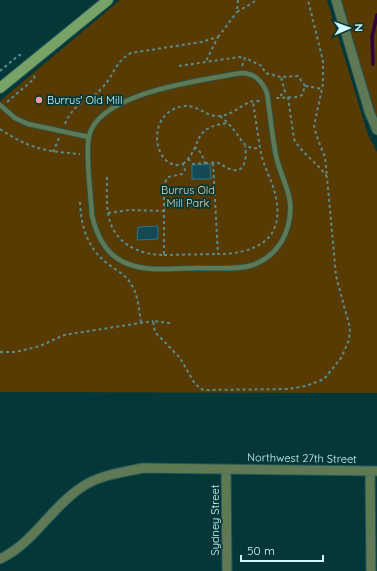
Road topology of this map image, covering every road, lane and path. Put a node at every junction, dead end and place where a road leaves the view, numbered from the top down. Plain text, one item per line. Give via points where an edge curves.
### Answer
1 (108, 0) edge
2 (238, 0) edge
3 (257, 0) edge
4 (308, 0) edge
5 (336, 0) edge
6 (237, 12) junction
7 (218, 37) junction
8 (19, 55) dead end
9 (245, 58) dead end
10 (206, 61) junction
11 (179, 66) dead end
12 (0, 71) edge
13 (34, 79) dead end
14 (305, 86) junction
15 (0, 88) edge
16 (322, 89) junction
17 (12, 97) dead end
18 (288, 97) junction
19 (263, 100) dead end
20 (253, 102) junction
21 (0, 105) edge
22 (220, 116) junction
23 (228, 123) junction
24 (64, 125) dead end
25 (0, 128) edge
26 (377, 130) edge
27 (89, 137) junction
28 (59, 138) dead end
29 (245, 145) junction
30 (195, 147) junction
31 (260, 148) junction
32 (54, 152) junction
33 (80, 154) dead end
34 (188, 160) junction
35 (213, 162) junction
36 (205, 163) junction
37 (183, 164) junction
38 (107, 177) dead end
39 (327, 177) junction
40 (164, 211) junction
41 (108, 213) junction
42 (218, 254) junction
43 (164, 255) junction
44 (153, 321) junction
45 (170, 324) dead end
46 (0, 352) edge
47 (226, 469) junction
48 (373, 471) edge
49 (0, 559) edge
50 (227, 571) edge
51 (371, 571) edge

1 - 15 main road
2 - 6 path
3 - 6 path
4 - 16 path via 323,60
5 - 26 street
6 - 7 path
7 - 10 path
7 - 24 path via 195,43 142,50 122,57 107,83 75,107
8 - 12 path
9 - 10 path
10 - 11 path
13 - 17 path
14 - 16 path
14 - 18 path via 302,94
14 - 18 path via 298,76 282,77 285,92 277,98
16 - 39 path via 314,126 325,157
18 - 39 path via 294,139 322,168
19 - 20 path
20 - 22 path via 235,112
20 - 31 path
21 - 27 lane via 15,118 28,124
22 - 23 path
22 - 37 path via 188,106 172,110 164,118 156,135 158,146 168,162
23 - 29 path
23 - 30 path via 204,130
25 - 32 path via 26,145
27 - 27 lane via 94,226 110,252 127,264 160,269 245,267 265,259 284,239 291,200 276,156 267,93 264,85 252,75 242,73 145,93 100,117 94,123
28 - 32 path
29 - 31 path
29 - 35 path via 247,157 242,168 231,170
30 - 34 path
30 - 36 path via 202,153
31 - 42 path via 262,163 276,198 277,213 274,227 266,240 256,248 241,253
32 - 33 path
34 - 36 path via 193,164
34 - 37 path
35 - 36 path
35 - 42 path
37 - 40 path via 184,172 165,180
38 - 41 path
39 - 44 path via 336,276 350,334 341,358 324,379 306,386 287,389 203,390 195,384 180,358 155,332
40 - 41 path via 130,210
40 - 43 path
41 - 43 path via 114,231 126,244 150,255
42 - 43 path
44 - 45 path
44 - 46 path via 64,335 40,346 16,352
47 - 48 street, Northwest 27th Street
47 - 49 street, Northwest 27th Street via 143,468 118,473 83,486 67,498 20,547
47 - 50 street, Sydney Street
48 - 51 street

